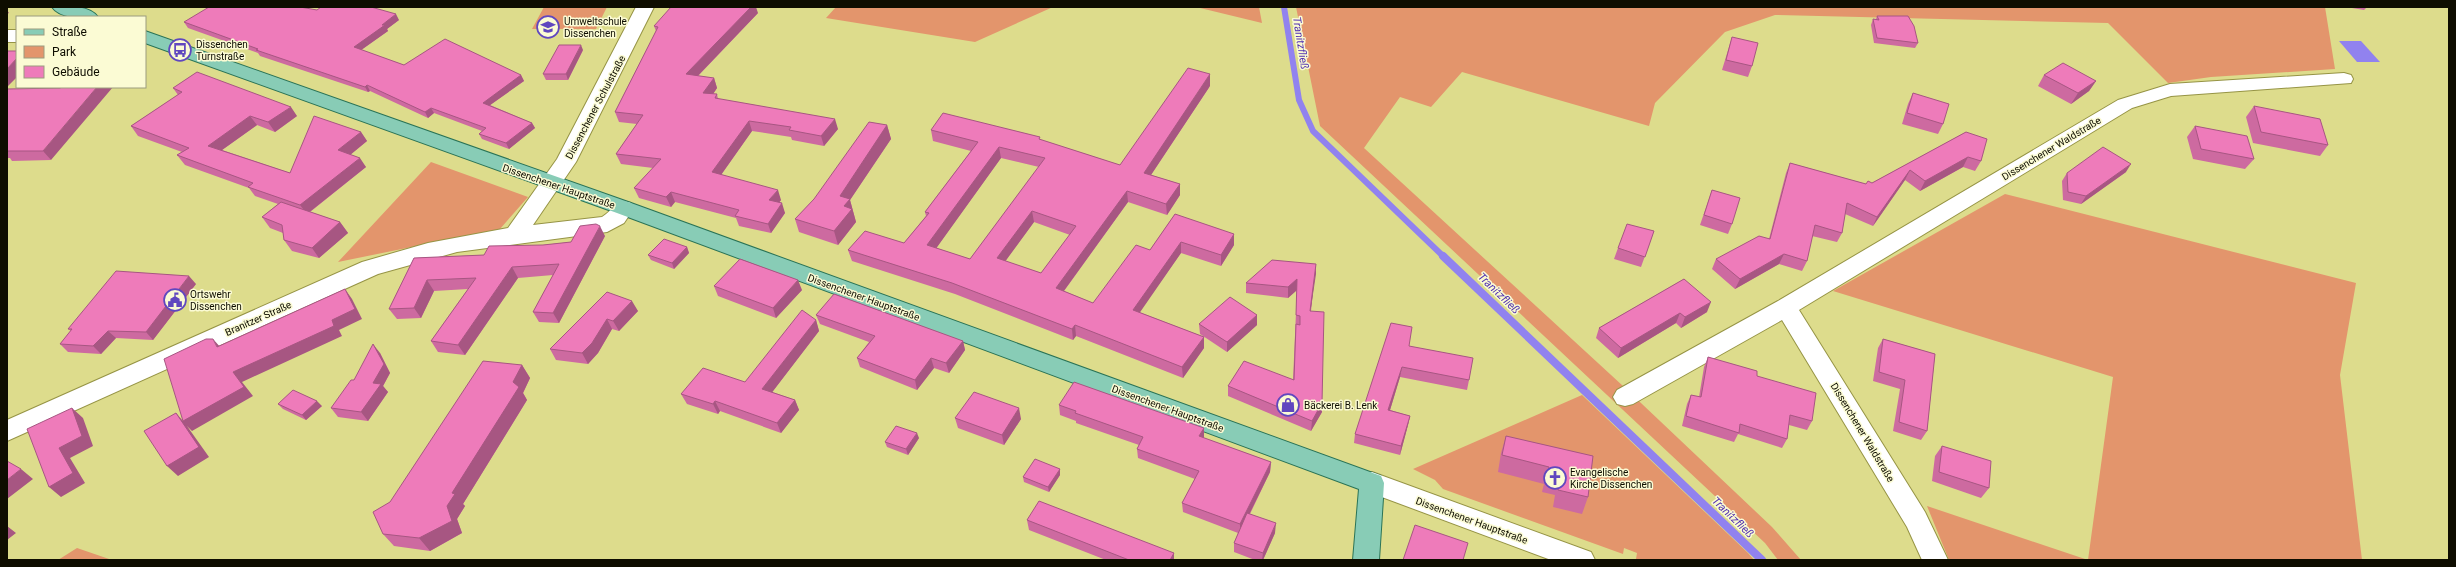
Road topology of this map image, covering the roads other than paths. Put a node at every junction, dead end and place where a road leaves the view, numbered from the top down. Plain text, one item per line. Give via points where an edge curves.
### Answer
1 (61, 7) edge
2 (645, 7) edge
3 (86, 16) edge
4 (146, 37) edge
5 (2344, 79) dead end
6 (552, 184) junction
7 (624, 208) junction
8 (515, 235) junction
9 (1786, 307) junction
10 (1625, 398) dead end
11 (8, 431) edge
12 (1372, 483) junction
13 (1366, 560) edge
14 (1582, 560) edge
15 (1935, 560) edge

1 - 3 main road
2 - 6 street, Dissenchener Schulstraße via 609,81
4 - 6 main road, Dissenchener Hauptstraße
5 - 9 street, Dissenchener Waldstraße via 2170,90 2125,104
6 - 7 main road, Dissenchener Hauptstraße
6 - 8 street
7 - 8 street, Branitzer Straße via 617,218 607,224
7 - 12 main road, Dissenchener Hauptstraße
8 - 11 street, Branitzer Straße via 409,254 370,268
9 - 10 street, Dissenchener Waldstraße
9 - 15 street, Dissenchener Waldstraße via 1916,520
12 - 13 main road
12 - 14 street, Dissenchener Hauptstraße

